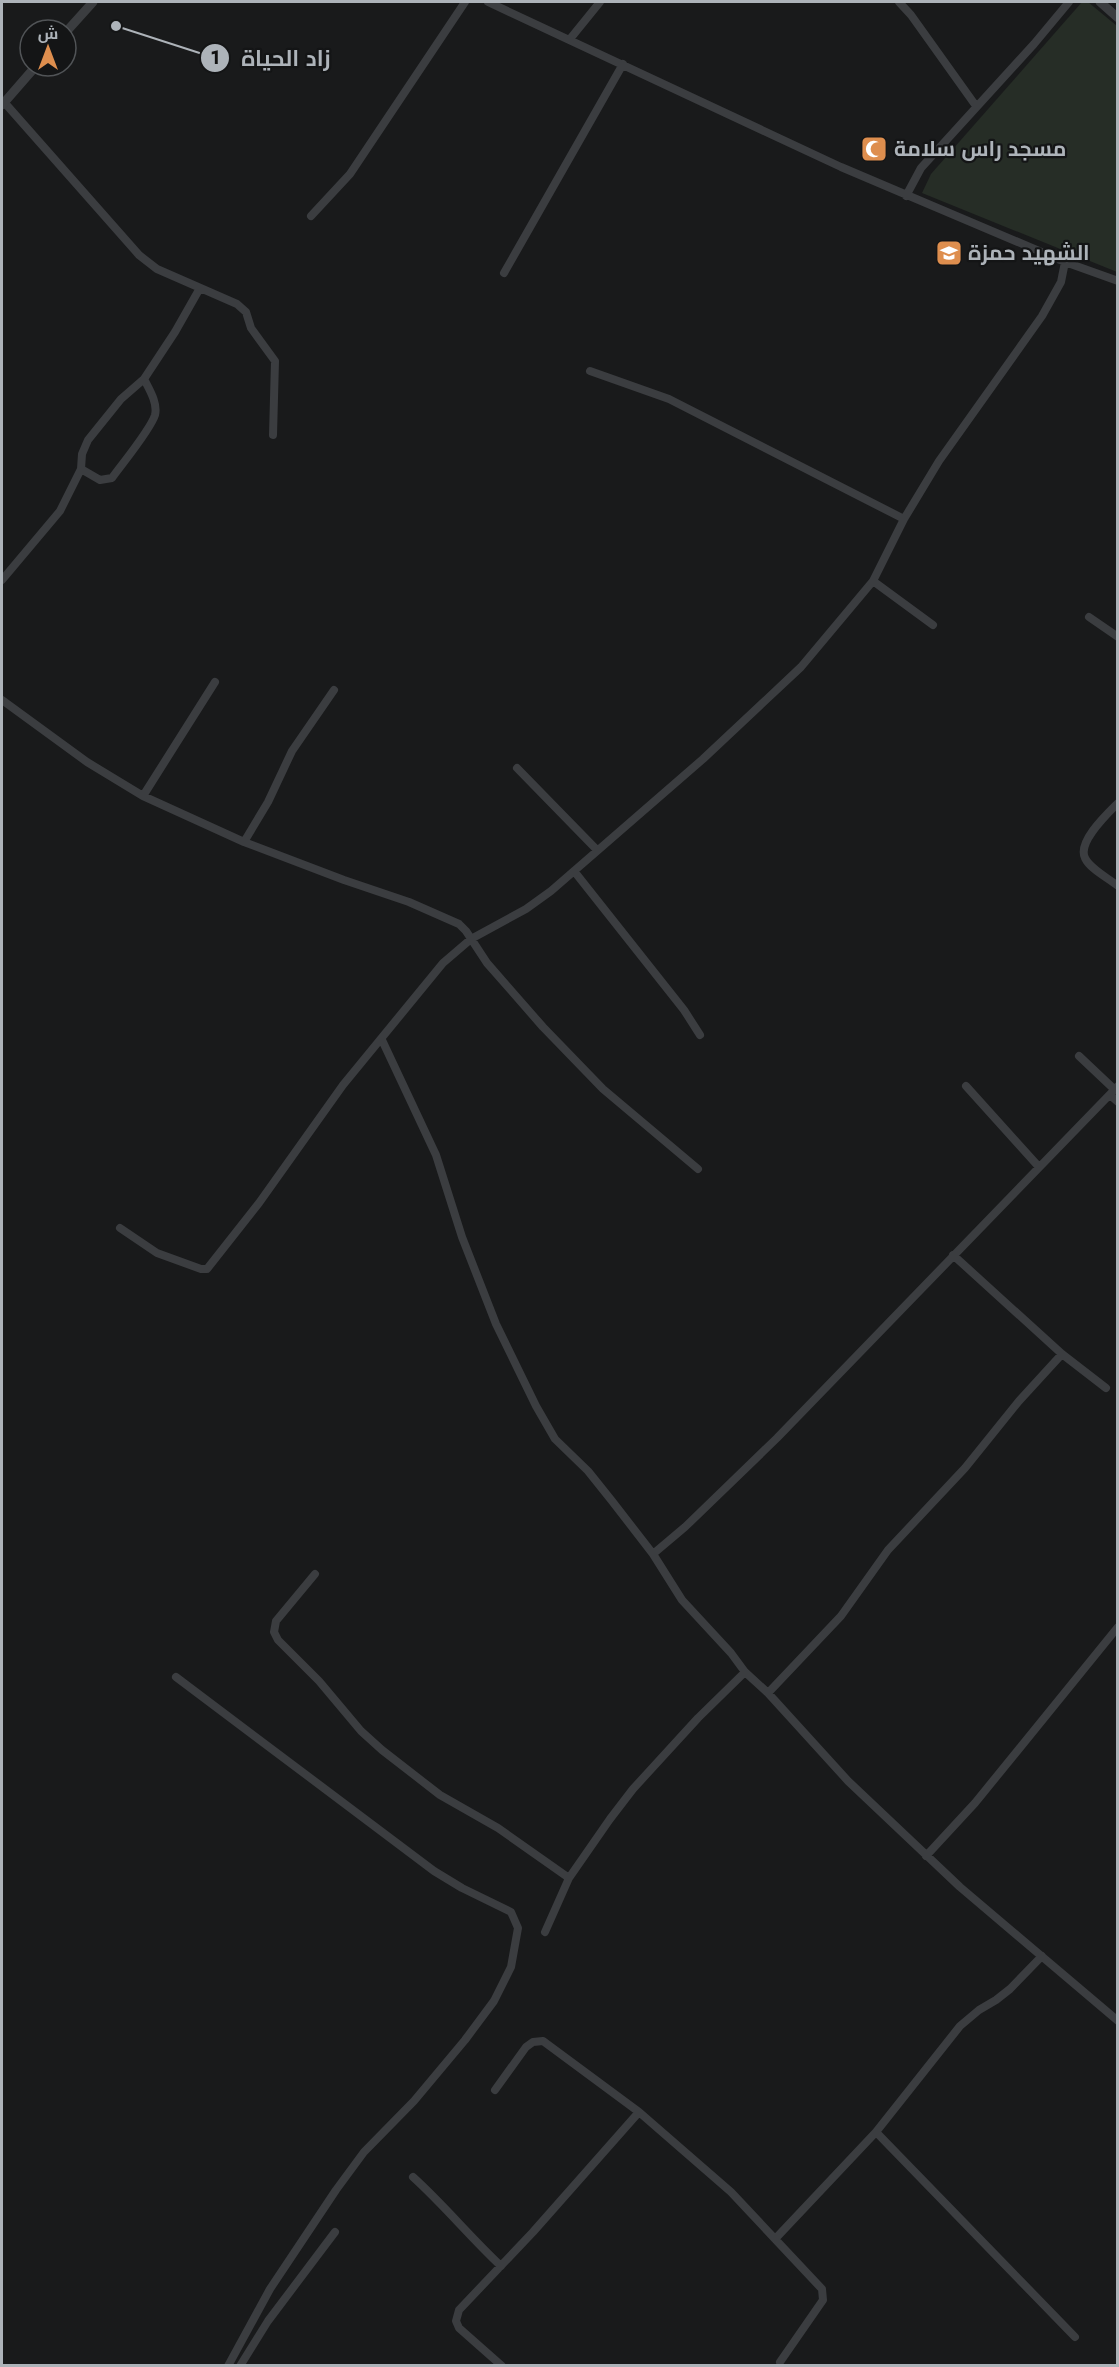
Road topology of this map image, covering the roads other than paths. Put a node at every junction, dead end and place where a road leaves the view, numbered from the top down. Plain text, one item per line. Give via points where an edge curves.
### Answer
1 (93, 2) edge
2 (465, 2) edge
3 (488, 2) edge
4 (600, 2) edge
5 (899, 2) edge
6 (1069, 2) edge
7 (1100, 2) edge
8 (1118, 18) edge
9 (78, 19) edge
10 (570, 39) junction
11 (623, 64) junction
12 (25, 78) edge
13 (3, 103) edge
14 (976, 106) junction
15 (906, 196) junction
16 (310, 216) dead end
17 (1065, 262) junction
18 (504, 273) dead end
19 (1118, 281) edge
20 (200, 288) junction
21 (590, 371) dead end
22 (144, 379) junction
23 (273, 435) dead end
24 (81, 469) junction
25 (904, 519) junction
26 (2, 580) edge
27 (873, 581) junction
28 (1089, 616) dead end
29 (933, 625) dead end
30 (1118, 637) edge
31 (215, 682) dead end
32 (334, 690) dead end
33 (2, 700) edge
34 (517, 768) dead end
35 (143, 796) junction
36 (1118, 803) edge
37 (244, 842) junction
38 (597, 850) junction
39 (574, 871) junction
40 (1118, 886) edge
41 (471, 939) junction
42 (700, 1035) dead end
43 (382, 1040) junction
44 (1078, 1056) dead end
45 (966, 1086) dead end
46 (1114, 1090) edge
47 (1118, 1102) edge
48 (1039, 1167) junction
49 (698, 1169) dead end
50 (120, 1228) dead end
51 (953, 1255) junction
52 (1062, 1354) junction
53 (1106, 1388) dead end
54 (653, 1554) junction
55 (315, 1574) dead end
56 (1118, 1627) edge
57 (745, 1672) junction
58 (176, 1677) dead end
59 (768, 1693) junction
60 (926, 1856) junction
61 (569, 1878) junction
62 (545, 1932) dead end
63 (1042, 1956) junction
64 (1118, 2021) edge
65 (495, 2090) dead end
66 (639, 2112) junction
67 (876, 2132) junction
68 (413, 2176) dead end
69 (335, 2232) dead end
70 (776, 2238) junction
71 (501, 2266) junction
72 (1075, 2337) dead end
73 (780, 2362) dead end
74 (228, 2366) edge
75 (240, 2366) edge
76 (502, 2366) edge

1 - 9 street
2 - 16 street via 350,174
3 - 10 street
4 - 10 street
5 - 14 street
6 - 14 street
7 - 8 street
10 - 11 street
11 - 15 street
11 - 18 street
12 - 13 street
13 - 20 street via 139,255 157,269
14 - 15 street via 921,168
15 - 17 street
17 - 19 street
17 - 25 street via 1061,282 1042,316 945,452
20 - 22 street
20 - 23 street via 246,312 250,328 275,361
21 - 25 street via 669,399
22 - 24 street via 99,424 82,454
22 - 24 street via 155,415 147,429 112,478 100,480
24 - 26 street via 60,511
25 - 27 street
27 - 29 street
27 - 38 street via 801,667 703,759
28 - 30 street
31 - 35 street
32 - 37 street via 292,752
33 - 35 street via 87,762
34 - 38 street
35 - 37 street
36 - 40 street via 1094,830 1084,852 1085,859
37 - 41 street via 409,902 459,924
38 - 39 street
39 - 41 street via 526,909
39 - 42 street
41 - 43 street via 443,963
41 - 49 street via 543,1027 603,1089
43 - 50 street via 343,1085 207,1269 157,1253
43 - 54 street via 436,1155 496,1324 536,1406 555,1439 588,1471
44 - 46 street
45 - 48 street
46 - 47 street
46 - 48 street
48 - 51 street
51 - 52 street
51 - 54 street via 777,1438
52 - 53 street
52 - 59 street via 965,1468 888,1550 841,1616
54 - 57 street via 682,1600
55 - 61 street via 276,1621 274,1632 278,1640 375,1744 440,1795 492,1824
56 - 60 street via 975,1803
57 - 59 street
57 - 61 street via 633,1789
58 - 74 street via 441,1876 511,1912 518,1928 511,1967 494,2001 436,2076 364,2152 343,2180 270,2289
59 - 60 street via 848,1781
60 - 63 street
61 - 62 street
63 - 64 street
63 - 67 street via 1010,1989 960,2026
65 - 66 street via 526,2047 543,2042
66 - 70 street via 731,2192
66 - 71 street
67 - 70 street
67 - 72 street
68 - 71 street
69 - 75 street via 268,2321
70 - 73 street via 824,2294
71 - 76 street via 459,2310 456,2321

